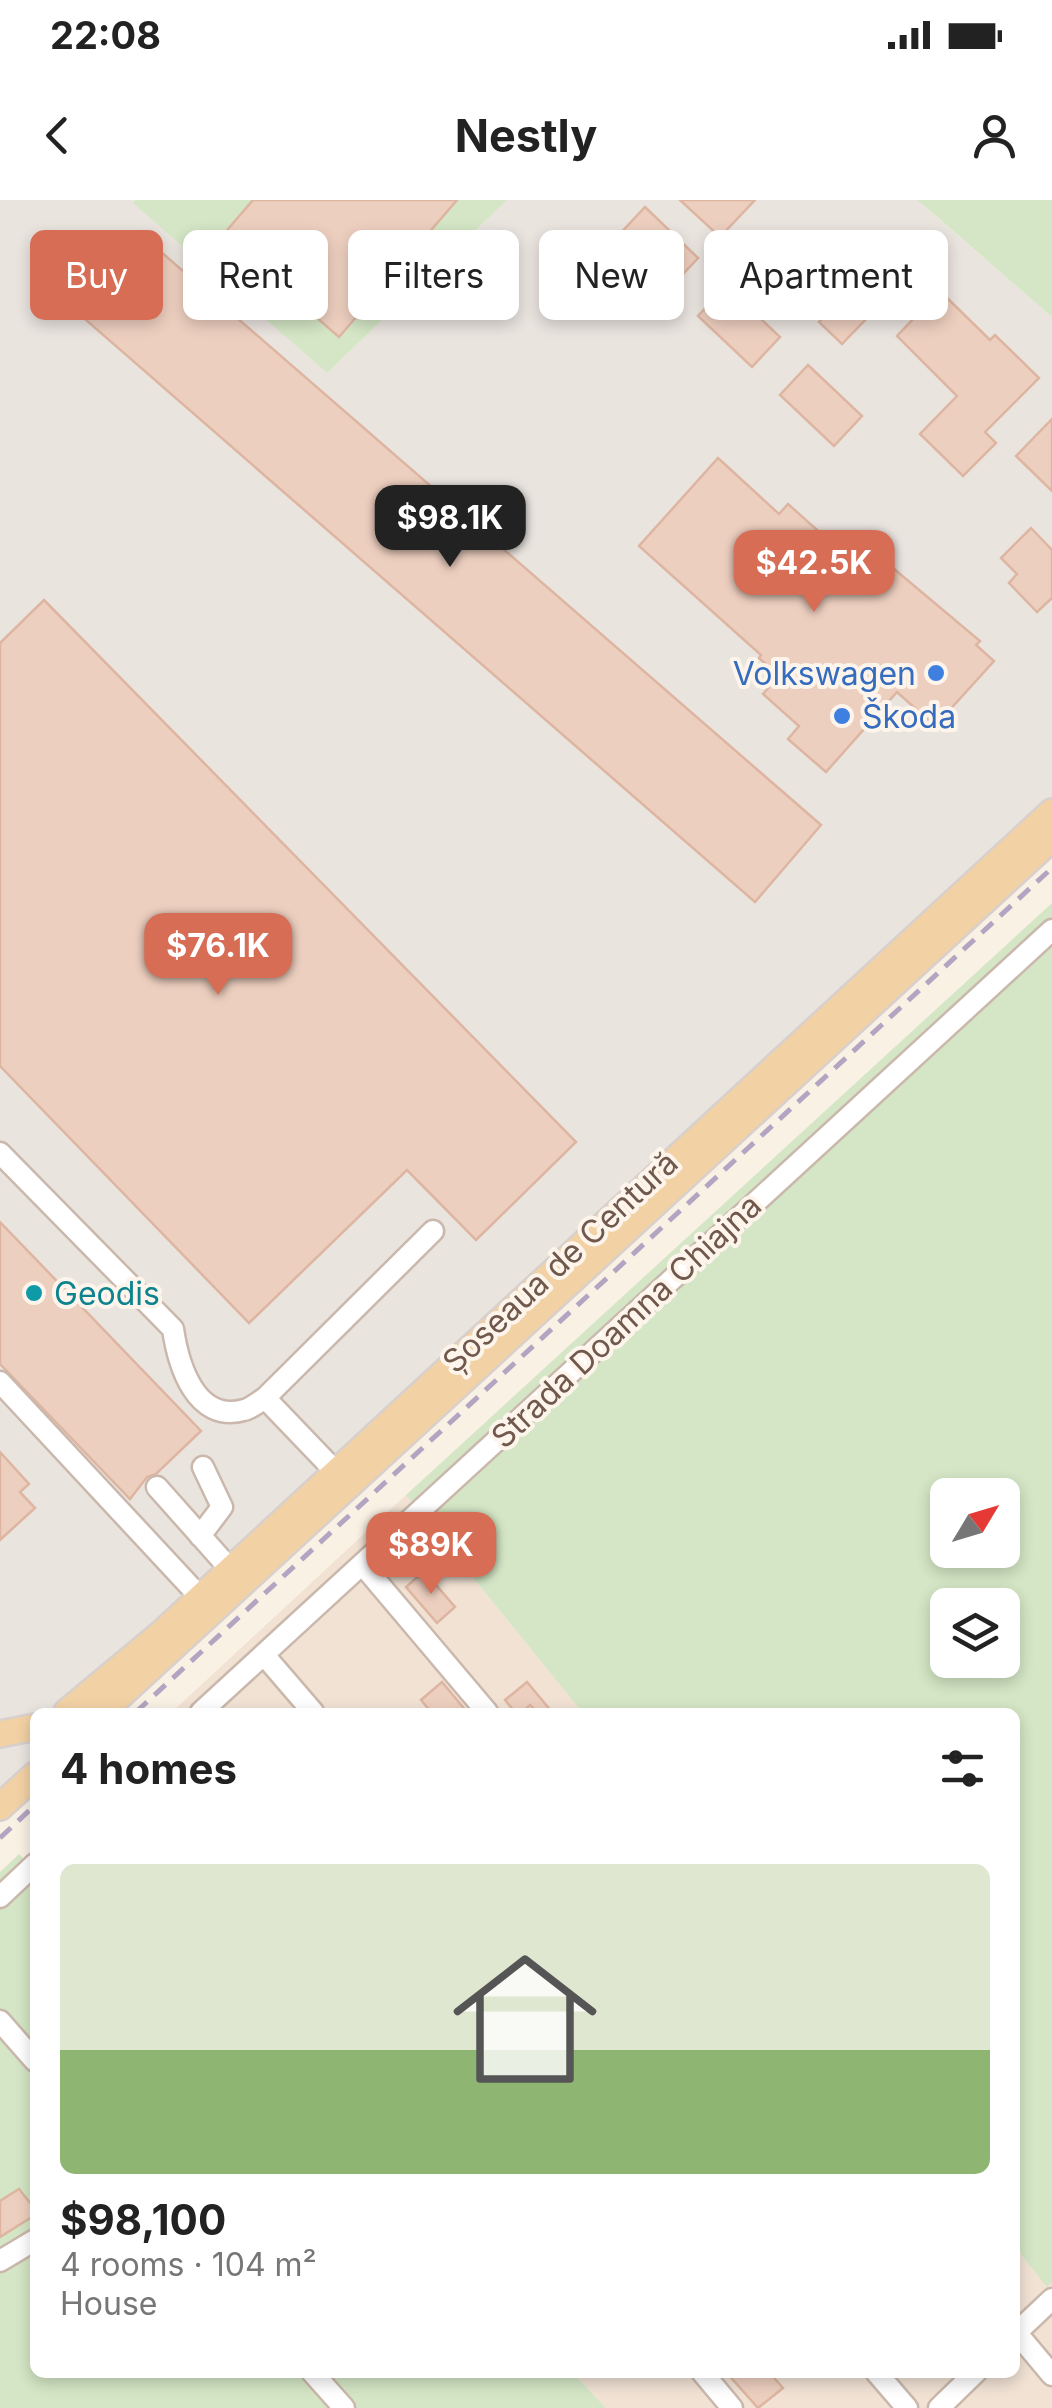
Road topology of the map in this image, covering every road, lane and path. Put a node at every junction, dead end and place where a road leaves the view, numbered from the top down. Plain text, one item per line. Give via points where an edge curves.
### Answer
1 (1052, 812) edge
2 (1052, 838) edge
3 (1052, 930) edge
4 (0, 1153) edge
5 (432, 1232) dead end
6 (0, 1382) edge
7 (265, 1398) junction
8 (202, 1467) dead end
9 (334, 1470) junction
10 (158, 1487) dead end
11 (200, 1536) junction
12 (362, 1564) junction
13 (230, 1569) junction
14 (200, 1597) junction
15 (264, 1654) junction
16 (72, 1708) edge
17 (106, 1708) edge
18 (205, 1708) edge
19 (310, 1708) edge
20 (484, 1708) edge
21 (30, 1729) edge
22 (0, 1734) edge
23 (30, 1780) edge
24 (0, 1808) edge
25 (30, 1869) edge
26 (0, 1896) edge
27 (0, 2022) edge
28 (30, 2055) edge
29 (30, 2229) edge
30 (30, 2243) edge
31 (0, 2247) edge
32 (0, 2261) edge
33 (1052, 2299) edge
34 (1020, 2329) edge
35 (1020, 2338) edge
36 (1052, 2375) edge
37 (317, 2378) edge
38 (707, 2378) edge
39 (881, 2378) edge
40 (970, 2378) edge
41 (344, 2408) edge
42 (732, 2408) edge
43 (906, 2408) edge
44 (939, 2408) edge

1 - 9 main road, Șoseaua de Centură
2 - 17 main road, Șoseaua de Centură
3 - 12 street, Strada Doamna Chiajna
4 - 7 street via 173,1329 185,1381 206,1402 224,1411 244,1410
5 - 7 street
6 - 14 street
7 - 9 street
8 - 11 street via 222,1507
9 - 13 main road, Șoseaua de Centură
10 - 11 street
11 - 13 street
12 - 15 street, Strada Doamna Chiajna
12 - 20 street
13 - 14 main road, Șoseaua de Centură
14 - 16 main road, Șoseaua de Centură
15 - 18 street, Strada Doamna Chiajna
15 - 19 street
21 - 22 main road
23 - 24 main road
25 - 26 street
27 - 28 street
29 - 31 street
30 - 32 street
33 - 34 street
35 - 36 street
37 - 41 street
38 - 42 street
39 - 43 street
40 - 44 street

